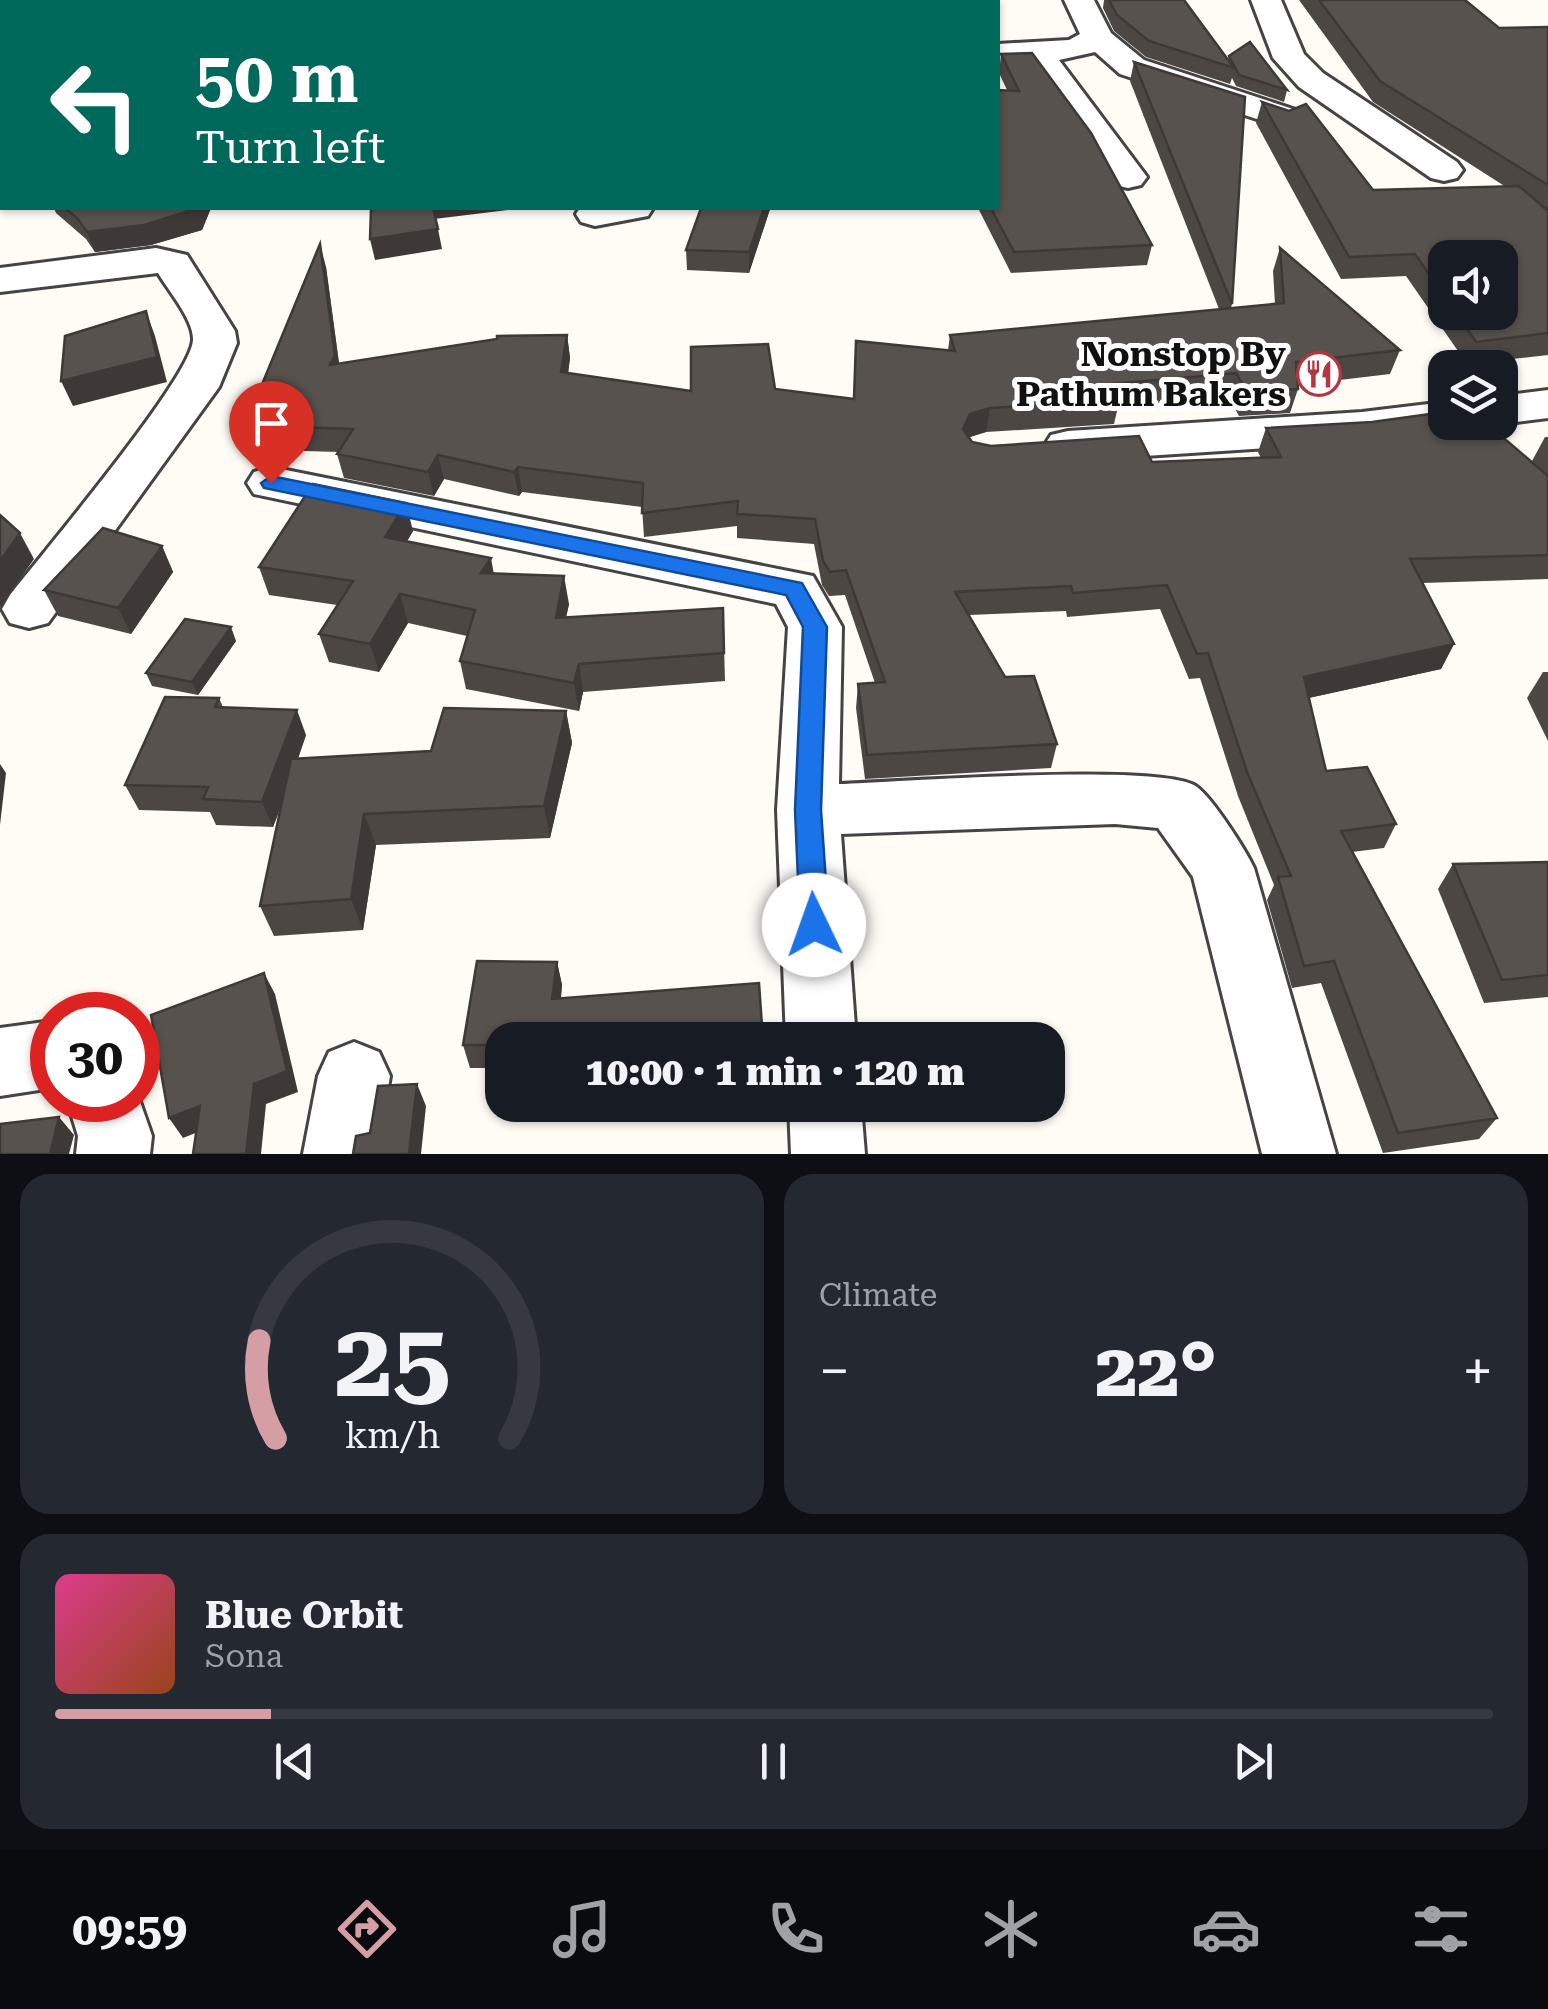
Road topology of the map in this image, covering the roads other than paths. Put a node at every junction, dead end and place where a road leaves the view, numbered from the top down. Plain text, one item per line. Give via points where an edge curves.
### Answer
1 (1079, 0) edge
2 (1266, 0) edge
3 (1098, 38) junction
4 (1036, 52) junction
5 (1000, 54) edge
6 (1284, 117) edge
7 (1444, 170) dead end
8 (1128, 176) dead end
9 (621, 210) edge
10 (595, 214) dead end
11 (0, 279) edge
12 (1548, 404) edge
13 (1518, 408) edge
14 (1428, 419) edge
15 (1026, 448) edge
16 (271, 483) dead end
17 (29, 610) dead end
18 (808, 810) junction
19 (820, 1022) edge
20 (30, 1057) edge
21 (0, 1062) edge
22 (354, 1076) dead end
23 (110, 1122) edge
24 (826, 1122) edge
25 (113, 1154) edge
26 (340, 1154) edge
27 (828, 1154) edge
28 (1299, 1154) edge

1 - 3 street
2 - 7 street via 1289,58 1311,80
3 - 4 street via 1074,49
3 - 6 street via 1132,67
4 - 5 street
4 - 8 street
9 - 10 street
11 - 17 street via 156,260 173,264 215,344 196,388
12 - 13 street
14 - 15 street
16 - 18 street via 794,588 815,627
18 - 19 street
18 - 28 street via 1115,799 1175,804 1222,868
20 - 21 street
22 - 26 street
23 - 25 street
24 - 27 street

